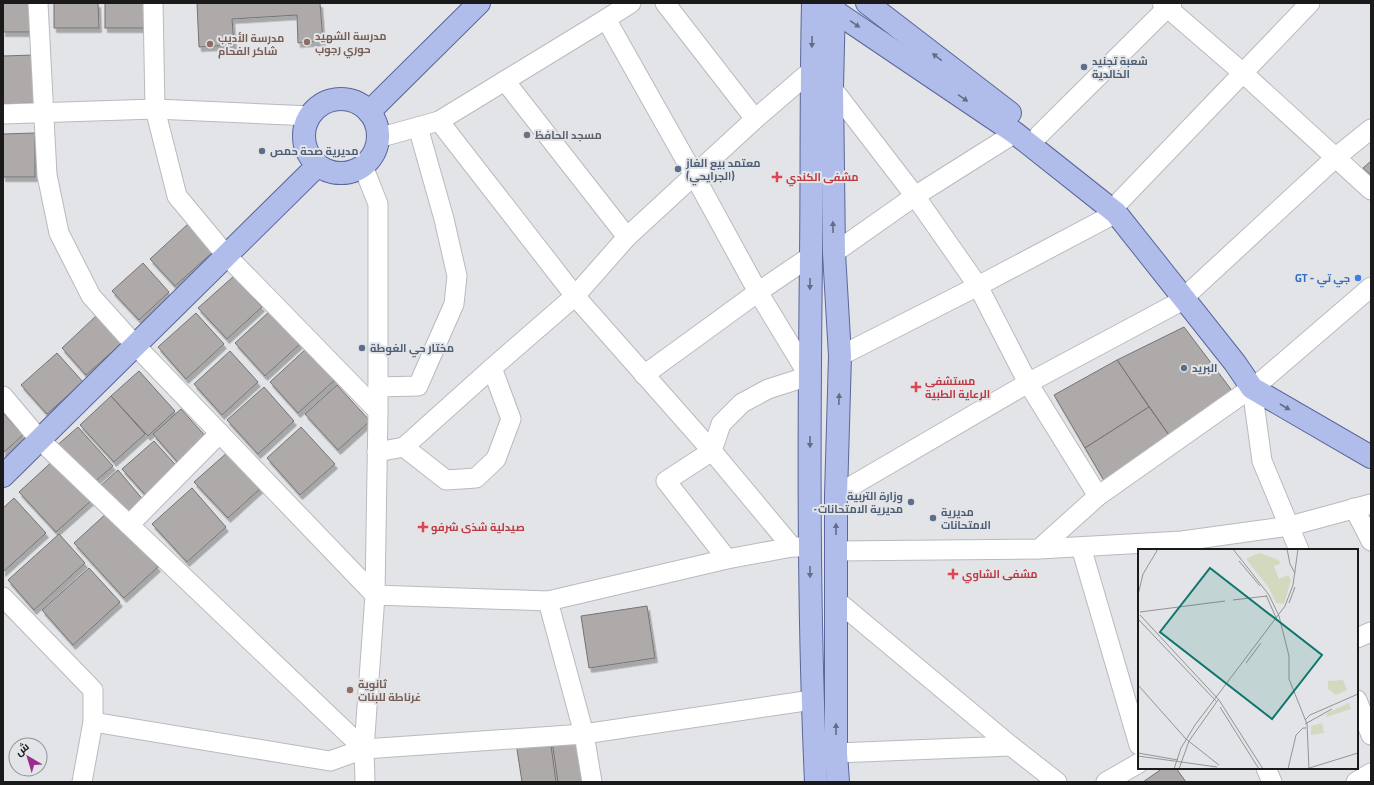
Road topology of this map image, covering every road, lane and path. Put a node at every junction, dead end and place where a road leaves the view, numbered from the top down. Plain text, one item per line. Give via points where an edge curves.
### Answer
1 (38, 3) edge
2 (153, 3) edge
3 (479, 3) edge
4 (631, 3) edge
5 (665, 3) edge
6 (813, 3) edge
7 (867, 3) edge
8 (1310, 3) edge
9 (830, 5) edge
10 (1167, 5) edge
11 (606, 20) junction
12 (812, 70) junction
13 (1243, 72) junction
14 (505, 81) junction
15 (832, 88) junction
16 (155, 109) junction
17 (44, 112) junction
18 (369, 112) junction
19 (3, 114) edge
20 (311, 116) junction
21 (755, 119) junction
22 (439, 121) junction
23 (418, 127) junction
24 (1371, 129) edge
25 (1015, 133) junction
26 (1039, 136) junction
27 (378, 138) junction
28 (1335, 158) junction
29 (318, 165) junction
30 (363, 166) junction
31 (694, 175) junction
32 (1371, 190) edge
33 (915, 196) junction
34 (1118, 207) junction
35 (626, 236) junction
36 (834, 253) junction
37 (226, 255) junction
38 (811, 256) junction
39 (978, 286) junction
40 (1371, 287) edge
41 (758, 292) junction
42 (1188, 295) junction
43 (576, 296) junction
44 (135, 346) junction
45 (840, 356) junction
46 (492, 368) junction
47 (644, 375) junction
48 (809, 376) junction
49 (1028, 384) junction
50 (1258, 384) junction
51 (378, 388) junction
52 (3, 396) edge
53 (378, 412) junction
54 (220, 433) junction
55 (40, 440) junction
56 (1371, 440) edge
57 (404, 447) junction
58 (712, 451) junction
59 (377, 452) junction
60 (1371, 457) edge
61 (3, 476) edge
62 (836, 495) junction
63 (1098, 496) junction
64 (1363, 506) edge
65 (130, 525) junction
66 (1290, 526) junction
67 (1371, 541) edge
68 (1183, 546) edge
69 (801, 547) junction
70 (1081, 548) junction
71 (1039, 549) junction
72 (1299, 549) edge
73 (836, 551) junction
74 (727, 559) junction
75 (375, 595) junction
76 (3, 597) edge
77 (548, 600) junction
78 (836, 600) junction
79 (1371, 632) edge
80 (1358, 638) edge
81 (812, 700) junction
82 (1358, 702) edge
83 (93, 722) junction
84 (584, 734) junction
85 (1371, 735) edge
86 (1138, 742) edge
87 (1011, 746) junction
88 (364, 749) junction
89 (836, 752) junction
90 (1138, 764) edge
91 (1266, 769) edge
92 (1371, 773) edge
93 (82, 782) edge
94 (365, 782) edge
95 (592, 782) edge
96 (816, 782) edge
97 (838, 782) edge
98 (1057, 782) edge
99 (1106, 782) edge
100 (1272, 782) edge
101 (1356, 782) edge

1 - 17 street
2 - 16 street
3 - 18 main road
4 - 11 street
5 - 21 street
6 -> 12 main road
26 -> 7 main road
8 - 13 street
9 - 15 main road
9 -> 25 main road
10 - 13 street
10 - 26 street
11 - 14 street
11 - 31 street
12 - 21 street
12 - 38 main road
13 - 28 street
13 - 34 street
14 - 22 street
14 - 35 street
15 - 33 street
36 -> 15 main road
16 - 17 street
16 - 20 street
16 - 37 street via 177,196
17 - 19 street
17 - 44 street via 47,175 59,233 91,296
18 - 20 main road via 350,100 339,99 318,107
18 - 27 main road via 377,128
20 - 29 main road via 304,136 306,147
21 - 31 street
22 - 23 street
22 - 43 street
23 - 27 street
23 - 51 street via 457,276 454,304 418,386
24 - 28 street
25 - 33 street
25 - 34 main road
26 - 34 main road
27 - 30 main road via 376,148
28 - 32 street
28 - 42 street
29 - 30 main road via 340,173
29 - 37 main road
30 - 51 street via 378,204
31 - 35 street
31 - 41 street
33 - 36 street
33 - 39 street
34 - 39 street
34 - 42 main road
35 - 43 street
36 - 45 main road
37 - 44 main road
37 - 53 street
38 - 41 street
38 -> 48 main road
39 - 45 street
39 - 49 street
40 - 50 street
41 - 47 street
41 - 48 street
42 - 49 street
42 - 50 main road via 1235,363
43 - 46 street
43 - 47 street
44 - 54 street
44 - 55 main road
62 -> 45 main road
46 - 57 street
46 - 57 street via 511,419 496,459 476,478 446,480
47 - 58 street
48 - 58 street via 768,389 742,403 721,424
48 -> 69 main road
49 - 62 street
49 - 63 street
50 - 56 main road
50 -> 60 main road
50 - 63 street
50 - 66 street via 1262,461
51 - 53 street
52 - 55 street
53 - 59 street
54 - 65 street
54 - 75 street
55 - 61 main road
55 - 65 street
57 - 59 street
58 - 69 street
58 - 74 street via 666,481
59 - 75 street
73 -> 62 main road
63 - 71 street
64 - 66 street
64 - 67 street
65 - 88 street
66 - 68 street
66 - 72 street
68 - 70 street
69 - 74 street
69 -> 81 main road
70 - 71 street
70 - 86 street
71 - 73 street
73 - 78 main road
74 - 77 street
75 - 77 street
75 - 88 street
76 - 83 street via 93,690
77 - 84 street
78 - 87 street
89 -> 78 main road
79 - 80 street
81 - 84 street
81 - 96 main road
82 - 85 street
83 - 88 street via 330,761
83 - 93 street
84 - 88 street
84 - 95 street
87 - 89 street
87 - 98 street
88 - 94 street
89 - 97 main road
90 - 99 street
91 - 100 street
92 - 101 street

